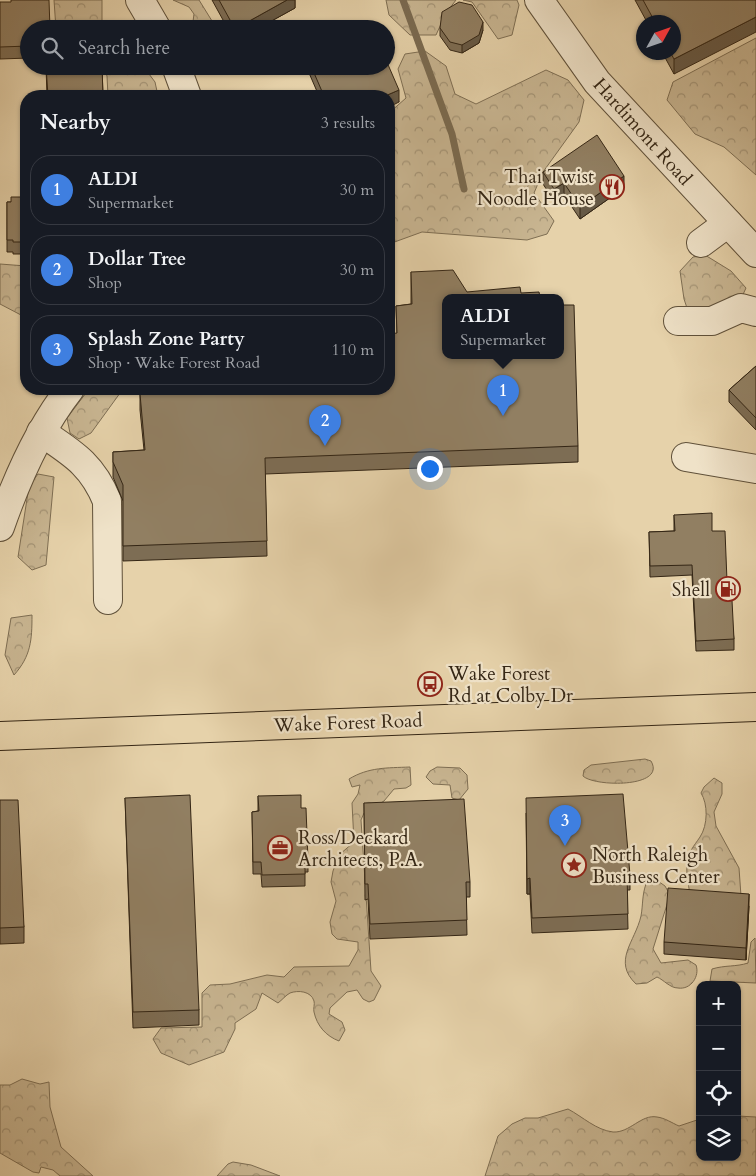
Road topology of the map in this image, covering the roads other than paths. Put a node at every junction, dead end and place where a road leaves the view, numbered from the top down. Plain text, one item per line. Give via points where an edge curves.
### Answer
1 (140, 0) edge
2 (539, 0) edge
3 (152, 20) edge
4 (179, 75) edge
5 (184, 90) edge
6 (728, 223) junction
7 (701, 244) dead end
8 (756, 253) edge
9 (756, 312) edge
10 (678, 321) dead end
11 (66, 395) edge
12 (41, 432) junction
13 (686, 457) dead end
14 (756, 469) edge
15 (0, 527) edge
16 (108, 600) dead end
17 (756, 707) edge
18 (0, 736) edge

1 - 3 street
2 - 6 street, Hardimont Road via 597,82
4 - 5 street
6 - 7 street
6 - 8 street, Hardimont Road
9 - 10 street via 741,308 712,322
11 - 12 street
12 - 15 street via 12,492
12 - 16 street via 80,458 107,501
13 - 14 street
17 - 18 main road, Wake Forest Road

